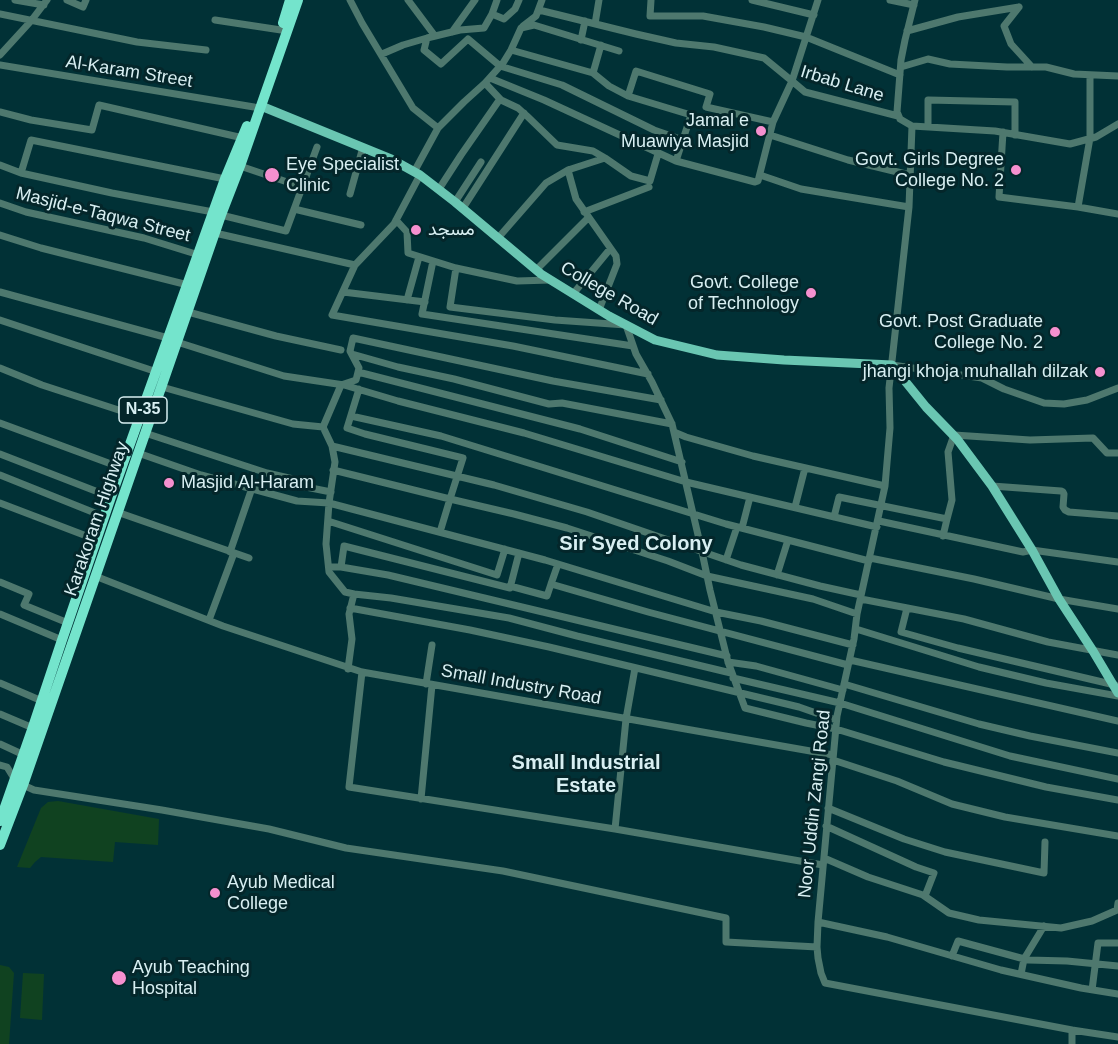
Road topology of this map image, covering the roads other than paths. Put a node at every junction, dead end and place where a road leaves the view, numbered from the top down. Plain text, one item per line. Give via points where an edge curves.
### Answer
1 (15, 0) edge
2 (68, 0) edge
3 (86, 0) edge
4 (290, 0) edge
5 (298, 0) edge
6 (350, 0) edge
7 (408, 0) edge
8 (475, 0) edge
9 (496, 0) edge
10 (519, 0) edge
11 (542, 0) edge
12 (598, 0) edge
13 (651, 0) edge
14 (752, 0) edge
15 (818, 0) edge
16 (890, 0) edge
17 (914, 2) edge
18 (45, 3) edge
19 (539, 10) junction
20 (0, 14) edge
21 (492, 14) junction
22 (814, 15) junction
23 (215, 20) dead end
24 (31, 21) junction
25 (585, 21) junction
26 (595, 24) junction
27 (521, 27) junction
28 (281, 30) junction
29 (907, 31) junction
30 (452, 32) junction
31 (435, 36) junction
32 (806, 37) junction
33 (427, 38) junction
34 (581, 40) junction
35 (601, 45) junction
36 (206, 50) dead end
37 (511, 50) junction
38 (619, 51) dead end
39 (382, 54) junction
40 (0, 55) edge
41 (0, 65) edge
42 (501, 66) junction
43 (901, 67) junction
44 (1032, 67) junction
45 (592, 73) junction
46 (900, 75) junction
47 (1090, 75) junction
48 (1118, 76) edge
49 (487, 80) junction
50 (792, 81) junction
51 (628, 96) junction
52 (500, 99) junction
53 (258, 106) junction
54 (0, 112) edge
55 (524, 113) junction
56 (898, 116) junction
57 (773, 123) junction
58 (1118, 124) edge
59 (912, 126) junction
60 (928, 127) junction
61 (438, 128) junction
62 (1003, 132) junction
63 (770, 135) junction
64 (1016, 135) junction
65 (243, 138) junction
66 (1090, 138) junction
67 (682, 140) junction
68 (317, 147) dead end
69 (363, 147) junction
70 (658, 154) junction
71 (605, 158) junction
72 (480, 162) dead end
73 (676, 162) junction
74 (0, 165) edge
75 (240, 166) junction
76 (568, 170) junction
77 (21, 172) junction
78 (417, 174) junction
79 (910, 175) junction
80 (760, 176) junction
81 (225, 179) junction
82 (302, 187) junction
83 (649, 187) dead end
84 (439, 189) junction
85 (350, 194) dead end
86 (0, 203) edge
87 (459, 205) junction
88 (909, 207) junction
89 (1078, 207) junction
90 (294, 210) junction
91 (217, 214) junction
92 (1118, 214) edge
93 (586, 215) junction
94 (396, 220) junction
95 (360, 225) dead end
96 (215, 233) junction
97 (0, 235) edge
98 (498, 238) junction
99 (610, 249) junction
100 (199, 255) junction
101 (419, 257) junction
102 (433, 261) junction
103 (355, 265) junction
104 (456, 268) junction
105 (536, 270) junction
106 (550, 280) junction
107 (188, 285) junction
108 (0, 292) edge
109 (342, 292) junction
110 (573, 294) junction
111 (407, 300) junction
112 (425, 302) junction
113 (599, 310) junction
114 (188, 312) junction
115 (0, 320) edge
116 (626, 325) junction
117 (173, 340) junction
118 (633, 346) junction
119 (341, 350) dead end
120 (352, 354) junction
121 (892, 365) junction
122 (0, 368) edge
123 (157, 372) junction
124 (358, 372) junction
125 (648, 374) junction
126 (341, 384) junction
127 (162, 387) junction
128 (1118, 388) edge
129 (359, 389) junction
130 (661, 400) junction
131 (351, 416) junction
132 (140, 417) junction
133 (0, 423) edge
134 (672, 424) junction
135 (323, 427) junction
136 (674, 432) junction
137 (145, 433) junction
138 (954, 435) junction
139 (332, 446) junction
140 (138, 453) junction
141 (1118, 453) edge
142 (0, 454) edge
143 (682, 462) junction
144 (122, 468) junction
145 (805, 468) junction
146 (333, 470) junction
147 (0, 475) edge
148 (458, 476) junction
149 (686, 482) junction
150 (885, 486) junction
151 (992, 486) junction
152 (252, 488) junction
153 (331, 492) junction
154 (111, 497) junction
155 (750, 497) junction
156 (450, 499) junction
157 (0, 503) edge
158 (329, 503) junction
159 (881, 506) junction
160 (795, 507) junction
161 (117, 512) junction
162 (693, 514) junction
163 (1118, 516) edge
164 (105, 517) junction
165 (834, 517) junction
166 (947, 519) junction
167 (328, 521) junction
168 (878, 524) junction
169 (740, 527) junction
170 (440, 532) junction
171 (943, 536) junction
172 (97, 540) junction
173 (788, 540) junction
174 (506, 549) junction
175 (1032, 550) junction
176 (702, 552) junction
177 (232, 553) junction
178 (519, 553) junction
179 (249, 558) dead end
180 (726, 560) junction
181 (870, 560) junction
182 (1118, 562) edge
183 (558, 564) junction
184 (328, 567) junction
185 (341, 567) junction
186 (90, 574) junction
187 (777, 575) junction
188 (707, 576) junction
189 (0, 582) edge
190 (550, 585) junction
191 (510, 586) junction
192 (354, 594) junction
193 (861, 597) junction
194 (1059, 600) junction
195 (350, 608) junction
196 (907, 608) junction
197 (1118, 609) edge
198 (716, 612) junction
199 (0, 614) edge
200 (857, 614) junction
201 (209, 621) junction
202 (68, 623) junction
203 (856, 629) junction
204 (720, 631) junction
205 (62, 640) junction
206 (432, 645) dead end
207 (853, 645) junction
208 (1093, 651) junction
209 (1118, 655) edge
210 (727, 659) junction
211 (849, 662) junction
212 (635, 668) junction
213 (348, 669) junction
214 (362, 672) junction
215 (732, 675) junction
216 (0, 683) edge
217 (429, 684) junction
218 (844, 687) junction
219 (1117, 690) edge
220 (738, 692) junction
221 (42, 702) junction
222 (840, 703) junction
223 (0, 714) edge
224 (626, 719) junction
225 (836, 720) junction
226 (1118, 720) edge
227 (33, 728) junction
228 (836, 729) junction
229 (0, 744) edge
230 (1118, 753) edge
231 (24, 755) junction
232 (833, 757) junction
233 (0, 765) edge
234 (1118, 779) edge
235 (19, 783) junction
236 (421, 799) junction
237 (1118, 800) edge
238 (3, 803) edge
239 (828, 808) junction
240 (0, 821) edge
241 (826, 826) junction
242 (615, 829) junction
243 (1118, 836) edge
244 (1045, 842) dead end
245 (0, 844) edge
246 (823, 862) junction
247 (925, 896) junction
248 (1118, 903) edge
249 (818, 922) junction
250 (1044, 926) junction
251 (1118, 943) edge
252 (816, 947) junction
253 (952, 956) junction
254 (1024, 959) junction
255 (1095, 964) junction
256 (1118, 966) edge
257 (1021, 974) junction
258 (1092, 990) junction
259 (1118, 994) edge
260 (1072, 1030) junction
261 (1118, 1037) edge
262 (1072, 1044) edge

1 - 18 street
2 - 3 street via 83,7
4 - 28 highway, Karakoram Highway / N-35
5 - 53 highway, Karakoram Highway / N-35
6 - 39 street
7 - 31 street
8 - 30 street
9 - 21 street
10 - 21 street via 504,19
11 - 19 street
12 - 26 street
13 - 32 street via 650,16 703,16
14 - 22 street
15 - 22 street
16 - 17 street
17 - 29 street
18 - 24 street
19 - 25 street
19 - 27 street
20 - 24 street
21 - 30 street via 484,28
22 - 32 street
23 - 28 street
24 - 36 street via 137,42
24 - 40 street
25 - 26 street
25 - 34 street
26 - 50 street via 764,58
27 - 34 street via 534,25
27 - 37 street
28 - 53 highway, Karakoram Highway / N-35
29 - 43 street
29 - 44 street via 958,17 1019,7 1004,26 1011,44
30 - 31 street
31 - 33 street
32 - 46 street
32 - 50 street
33 - 39 street
33 - 42 street via 424,50 441,64 468,39
34 - 35 street
35 - 38 street
35 - 45 street
37 - 42 street
37 - 45 street
39 - 61 street via 413,108
41 - 53 street, Al-Karam Street
42 - 49 street
42 - 67 street via 562,85
43 - 44 street via 928,59 950,64
43 - 46 street
44 - 47 street
45 - 51 street
46 - 56 street
47 - 48 street
47 - 66 street
49 - 52 street
49 - 61 street
49 - 70 street via 544,100
50 - 56 street, Irbab Lane via 805,92
50 - 57 street, Irbab Lane
51 - 57 street via 636,71 710,94 706,107
51 - 67 street via 691,115
52 - 55 street
52 - 84 street
53 - 65 highway, Karakoram Highway / N-35
53 - 69 main road, College Road
53 - 75 highway, Karakoram Highway / N-35
54 - 65 street via 92,130 99,105
55 - 71 street via 557,145 593,151
55 - 87 street
56 - 59 street
57 - 63 street, Irbab Lane
58 - 66 street
59 - 60 street
59 - 79 street
60 - 62 street
60 - 64 street via 928,100 1015,102
61 - 78 street
62 - 64 street
62 - 89 street via 999,196
63 - 79 street
63 - 80 street, Irbab Lane
64 - 66 street via 1070,144
65 - 81 highway, Karakoram Highway / N-35
66 - 89 street
67 - 73 street
68 - 82 street
69 - 78 main road, College Road
69 - 85 street
70 - 71 street via 650,181 631,176
70 - 73 street
71 - 76 street
72 - 87 street
73 - 80 street via 756,182
74 - 77 street
75 - 82 street
75 - 91 highway, Karakoram Highway / N-35
76 - 93 street via 576,199
76 - 98 street via 546,183
77 - 81 street via 31,140
77 - 91 street
78 - 84 main road, College Road
78 - 94 street
79 - 88 street
80 - 88 street via 801,189
81 - 91 highway, Karakoram Highway / N-35
82 - 90 street
83 - 93 street
84 - 87 main road, College Road
86 - 100 street, Masjid-e-Taqwa Street
87 - 98 main road, College Road
88 - 121 street
89 - 92 street
90 - 91 street via 286,231
90 - 95 street
91 - 96 highway, Karakoram Highway / N-35
91 - 100 highway, Karakoram Highway / N-35
93 - 99 street
93 - 105 street
94 - 101 street via 407,232 408,253
94 - 103 street
96 - 103 street
96 - 114 highway, Karakoram Highway / N-35
97 - 107 street
98 - 105 main road, College Road
99 - 110 street
99 - 113 street via 617,264
100 - 107 highway, Karakoram Highway / N-35
101 - 102 street
101 - 111 street
102 - 104 street
102 - 112 street
103 - 109 street
104 - 106 street via 517,281
104 - 116 street via 450,307
105 - 106 main road, College Road
106 - 110 main road, College Road
107 - 117 highway, Karakoram Highway / N-35
108 - 117 street
109 - 111 street
109 - 125 street via 332,315
110 - 113 main road, College Road
111 - 112 street
112 - 118 street via 422,314
113 - 116 main road, College Road
114 - 117 highway, Karakoram Highway / N-35
114 - 119 street
115 - 123 street
116 - 118 street
116 - 121 main road, College Road via 655,340 717,355
117 - 123 highway, Karakoram Highway / N-35
117 - 126 street via 284,376
117 - 127 highway, Karakoram Highway / N-35
118 - 125 street
120 - 124 street
120 - 130 street via 353,338
120 - 134 street via 549,404 562,403
121 - 128 street via 982,378 1044,404 1087,400
121 - 138 main road
121 - 150 street, Noor Uddin Zangi Road
122 - 132 street
123 - 132 highway, Karakoram Highway / N-35
124 - 126 street via 356,380
124 - 143 street via 580,429
125 - 130 street
126 - 129 street
126 - 135 street
127 - 135 street via 293,424
127 - 137 highway, Karakoram Highway / N-35
129 - 131 street
129 - 149 street
130 - 134 street
131 - 148 street via 347,428 463,458
131 - 162 street via 441,436
132 - 144 highway, Karakoram Highway / N-35
133 - 144 street
134 - 136 street
135 - 139 street
136 - 143 street
136 - 145 street
137 - 140 highway, Karakoram Highway / N-35
137 - 153 street via 302,481 301,486
138 - 141 street via 1030,440 1093,438 1107,453
138 - 151 main road
138 - 166 street via 948,452 952,500
139 - 146 street
139 - 148 street
140 - 152 street
140 - 161 highway, Karakoram Highway / N-35
142 - 154 street
143 - 149 street
144 - 154 highway, Karakoram Highway / N-35
145 - 150 street
145 - 160 street
146 - 153 street
146 - 156 street
147 - 164 street
148 - 156 street
148 - 176 street via 587,512
149 - 155 street
149 - 162 street
150 - 159 street, Noor Uddin Zangi Road
151 - 163 street via 1061,490 1063,507 1069,512
151 - 175 main road
152 - 158 street via 297,501
152 - 177 street
153 - 158 street
154 - 164 highway, Karakoram Highway / N-35
155 - 160 street
155 - 169 street
156 - 170 street
156 - 188 street via 567,528
157 - 172 street
158 - 167 street
158 - 170 street
159 - 165 street via 839,497
159 - 166 street
159 - 168 street, Noor Uddin Zangi Road
160 - 165 street
161 - 177 street
161 - 186 highway, Karakoram Highway / N-35
162 - 169 street
162 - 176 street
164 - 172 highway, Karakoram Highway / N-35
165 - 168 street
166 - 171 street
167 - 174 street via 497,575
167 - 184 street
168 - 171 street
168 - 181 street, Noor Uddin Zangi Road
169 - 173 street
169 - 180 street
170 - 174 street
171 - 175 street via 1023,552
172 - 186 highway, Karakoram Highway / N-35
173 - 181 street
173 - 187 street
174 - 178 street
175 - 182 street
175 - 194 main road
176 - 180 street
176 - 188 street
177 - 179 street
177 - 201 street
178 - 183 street
178 - 191 street
180 - 187 street
181 - 193 street, Noor Uddin Zangi Road
181 - 194 street
183 - 190 street
183 - 198 street
184 - 185 street
184 - 192 street via 345,592
185 - 191 street via 344,546
185 - 210 street via 388,574
186 - 201 street, Small Industry Road
186 - 202 highway, Karakoram Highway / N-35
186 - 235 highway, Karakoram Highway / N-35
187 - 193 street
188 - 198 street
188 - 200 street via 813,599
189 - 202 street via 29,594 24,605
190 - 191 street via 547,596
190 - 204 street
192 - 195 street
192 - 215 street via 509,618
193 - 196 street
193 - 200 street, Noor Uddin Zangi Road
194 - 197 street
194 - 208 main road
195 - 212 street via 470,630
195 - 213 street via 352,639
196 - 208 street
196 - 219 street via 901,632
198 - 204 street
198 - 207 street
199 - 205 street
200 - 203 street, Noor Uddin Zangi Road
201 - 213 street, Small Industry Road
202 - 205 highway, Karakoram Highway / N-35
203 - 207 street, Noor Uddin Zangi Road
203 - 219 street via 979,668 1046,683
204 - 210 street
204 - 211 street
205 - 221 highway, Karakoram Highway / N-35
206 - 217 street
207 - 211 street, Noor Uddin Zangi Road
208 - 209 street
208 - 219 main road
210 - 215 street
210 - 218 street
211 - 218 street, Noor Uddin Zangi Road
211 - 226 street
212 - 220 street
212 - 224 street
213 - 214 street, Small Industry Road
214 - 217 street, Small Industry Road
214 - 236 street via 350,787
215 - 220 street
215 - 222 street
216 - 221 street
217 - 224 street, Small Industry Road
217 - 236 street
218 - 222 street, Noor Uddin Zangi Road
218 - 230 street via 979,724
220 - 225 street
220 - 228 street via 745,708
221 - 227 highway, Karakoram Highway / N-35
222 - 225 street, Noor Uddin Zangi Road
222 - 234 street via 1010,756
223 - 227 street
224 - 232 street, Small Industry Road
224 - 242 street
225 - 228 street, Noor Uddin Zangi Road
227 - 231 highway, Karakoram Highway / N-35
228 - 232 street, Noor Uddin Zangi Road
228 - 237 street via 1046,788
229 - 231 street
231 - 235 highway, Karakoram Highway / N-35
232 - 239 street, Noor Uddin Zangi Road
232 - 243 street, Small Industry Road via 952,804
233 - 235 street via 7,767
235 - 238 highway, Karakoram Highway / N-35
235 - 245 highway, Karakoram Highway / N-35
235 - 252 street via 34,790 269,829 346,848 503,871 726,918 726,942
236 - 242 street
238 - 240 highway, Karakoram Highway / N-35
239 - 241 street, Noor Uddin Zangi Road
239 - 244 street via 945,852 1044,873
241 - 246 street, Noor Uddin Zangi Road
241 - 247 street via 934,873
242 - 246 street
246 - 247 street
246 - 249 street, Noor Uddin Zangi Road
247 - 250 street via 949,913 978,920
248 - 250 street via 1117,910 1092,921 1060,928
249 - 252 street, Noor Uddin Zangi Road
249 - 253 street
250 - 254 street
251 - 255 street via 1098,943
252 - 260 street, Noor Uddin Zangi Road via 825,983
253 - 254 street via 958,941
253 - 257 street
254 - 255 street
254 - 257 street
255 - 256 street
255 - 258 street
257 - 258 street
258 - 259 street
260 - 261 street
260 - 262 street

